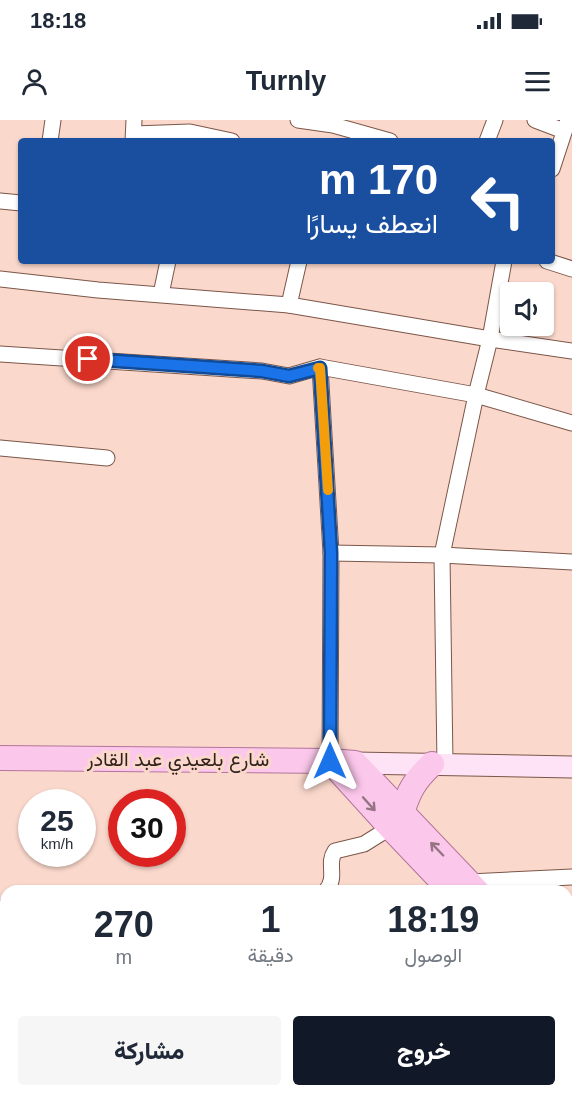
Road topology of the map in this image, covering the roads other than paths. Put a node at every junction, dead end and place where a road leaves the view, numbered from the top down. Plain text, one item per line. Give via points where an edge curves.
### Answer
1 (53, 120) edge
2 (298, 120) edge
3 (495, 120) edge
4 (535, 120) edge
5 (334, 123) edge
6 (566, 126) edge
7 (190, 131) edge
8 (134, 132) edge
9 (50, 138) edge
10 (219, 138) edge
11 (381, 138) edge
12 (488, 138) edge
13 (555, 160) edge
14 (0, 201) edge
15 (18, 203) edge
16 (167, 264) edge
17 (298, 264) edge
18 (503, 264) edge
19 (555, 264) edge
20 (572, 269) edge
21 (0, 279) edge
22 (161, 294) junction
23 (289, 305) junction
24 (490, 339) junction
25 (572, 351) edge
26 (0, 354) edge
27 (320, 368) junction
28 (476, 395) junction
29 (572, 423) edge
30 (0, 448) edge
31 (107, 458) dead end
32 (331, 553) junction
33 (442, 555) junction
34 (572, 562) edge
35 (0, 758) edge
36 (330, 761) junction
37 (355, 763) junction
38 (439, 764) junction
39 (572, 767) edge
40 (396, 819) junction
41 (572, 877) edge
42 (330, 885) edge
43 (462, 885) edge
44 (494, 885) edge

1 - 9 street
2 - 5 street
3 - 12 street
4 - 6 street
5 - 11 street
6 - 13 street
7 - 8 street
7 - 10 street
14 - 15 street
16 - 22 street
17 - 23 street
18 - 24 street
19 - 20 street
21 - 22 street
22 - 23 street
23 - 24 street
24 - 25 street
24 - 28 street
26 - 27 street via 251,370 289,376
27 - 28 street
27 - 32 street
28 - 29 street
28 - 33 street
30 - 31 street
32 - 33 street
32 - 36 street
33 - 34 street
33 - 38 street
35 - 36 main road, شارع بلعيدي عبد القادر
36 - 37 main road, شارع بلعيدي عبد القادر
36 -> 40 main road
37 - 38 main road, شارع بلعيدي عبد القادر
37 - 40 main road
38 - 39 main road, شارع بلعيدي عبد القادر
38 - 40 main road via 416,780
40 - 42 street via 363,844 335,850
40 - 43 main road
41 - 44 street

